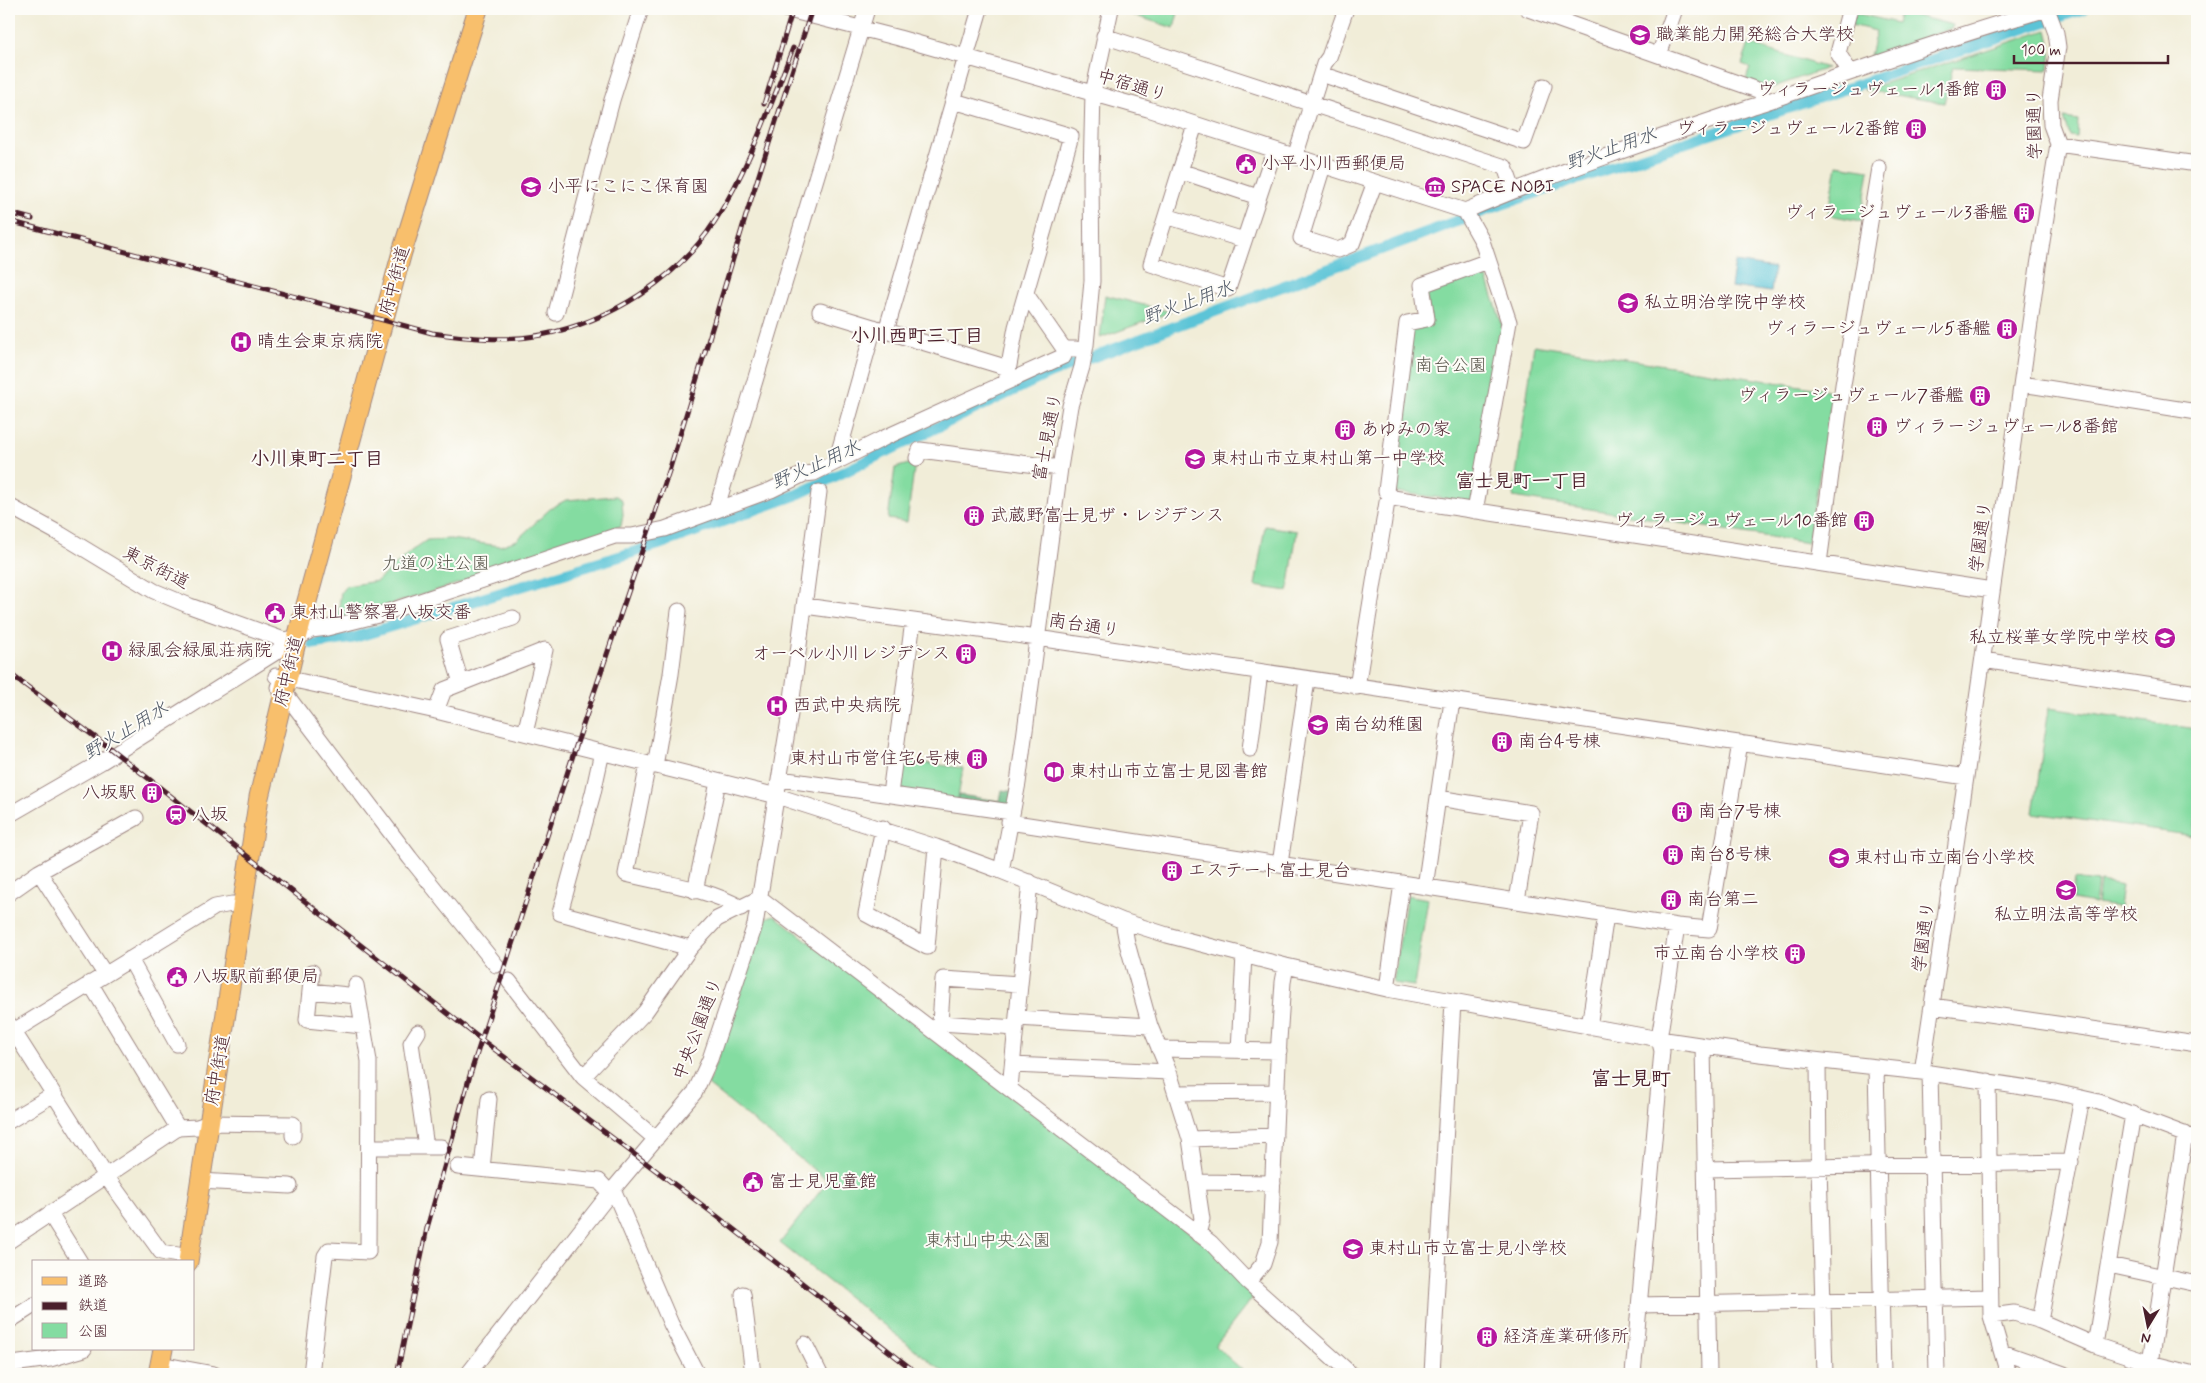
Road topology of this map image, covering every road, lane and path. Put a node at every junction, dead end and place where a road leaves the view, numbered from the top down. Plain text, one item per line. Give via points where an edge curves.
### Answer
1 (466, 9) edge
2 (478, 9) edge
3 (641, 9) edge
4 (785, 9) edge
5 (867, 9) edge
6 (980, 9) edge
7 (1111, 9) edge
8 (1346, 9) edge
9 (1528, 9) edge
10 (1675, 9) edge
11 (1846, 10) edge
12 (2048, 11) edge
13 (861, 27) junction
14 (1104, 36) junction
15 (1660, 55) junction
16 (967, 57) junction
17 (1850, 72) junction
18 (1321, 74) junction
19 (1544, 86) dead end
20 (1093, 93) junction
21 (954, 101) junction
22 (1765, 102) junction
23 (1311, 104) junction
24 (1195, 125) junction
25 (2058, 144) junction
26 (1274, 150) junction
27 (1295, 157) junction
28 (2197, 164) edge
29 (1323, 166) junction
30 (1879, 168) dead end
31 (1180, 171) junction
32 (1375, 182) junction
33 (1513, 190) junction
34 (1258, 197) junction
35 (1166, 216) junction
36 (1468, 216) junction
37 (1244, 240) junction
38 (1488, 261) junction
39 (1026, 294) junction
40 (820, 311) dead end
41 (556, 313) dead end
42 (880, 329) junction
43 (1066, 349) junction
44 (1085, 349) junction
45 (1008, 375) junction
46 (2022, 384) junction
47 (2197, 412) edge
48 (917, 458) dead end
49 (836, 462) junction
50 (1060, 468) junction
51 (819, 492) dead end
52 (1393, 498) junction
53 (9, 506) edge
54 (716, 510) junction
55 (1475, 511) junction
56 (1819, 562) junction
57 (1992, 590) junction
58 (805, 606) junction
59 (679, 611) dead end
60 (513, 618) dead end
61 (913, 621) junction
62 (1037, 638) junction
63 (287, 642) junction
64 (1983, 660) junction
65 (1260, 672) junction
66 (1308, 680) junction
67 (280, 682) junction
68 (461, 683) junction
69 (1357, 687) junction
70 (2197, 693) edge
71 (1452, 701) junction
72 (436, 711) junction
73 (525, 733) junction
74 (1740, 743) junction
75 (1250, 749) dead end
76 (602, 752) junction
77 (651, 765) junction
78 (1966, 777) junction
79 (780, 779) junction
80 (718, 782) junction
81 (890, 794) junction
82 (777, 796) junction
83 (1438, 798) junction
84 (11, 810) edge
85 (1010, 817) junction
86 (136, 818) dead end
87 (882, 828) junction
88 (936, 847) junction
89 (1280, 864) junction
90 (1001, 870) junction
91 (39, 872) junction
92 (1030, 882) junction
93 (1402, 884) junction
94 (1425, 887) junction
95 (695, 891) junction
96 (9, 893) edge
97 (760, 898) junction
98 (1517, 901) junction
99 (238, 904) junction
100 (741, 908) junction
101 (1606, 915) junction
102 (1123, 921) junction
103 (1677, 926) junction
104 (690, 948) junction
105 (1244, 955) junction
106 (130, 958) junction
107 (496, 965) dead end
108 (1286, 966) junction
109 (312, 972) dead end
110 (105, 974) junction
111 (509, 981) dead end
112 (90, 983) junction
113 (1020, 984) junction
114 (1387, 989) junction
115 (310, 991) junction
116 (1453, 1002) junction
117 (1932, 1006) junction
118 (1017, 1023) junction
119 (362, 1026) junction
120 (1150, 1026) junction
121 (938, 1027) junction
122 (1589, 1027) junction
123 (10, 1030) edge
124 (418, 1032) dead end
125 (1659, 1040) junction
126 (177, 1044) dead end
127 (2197, 1044) edge
128 (1704, 1046) junction
129 (1159, 1049) junction
130 (1238, 1050) junction
131 (1279, 1051) junction
132 (1818, 1061) junction
133 (1013, 1065) junction
134 (1876, 1067) junction
135 (1169, 1072) junction
136 (1926, 1072) junction
137 (583, 1077) junction
138 (1988, 1081) junction
139 (1010, 1088) junction
140 (1277, 1092) junction
141 (1176, 1093) junction
142 (54, 1094) junction
143 (2082, 1098) junction
144 (489, 1099) dead end
145 (2133, 1114) junction
146 (9, 1121) edge
147 (203, 1125) junction
148 (178, 1128) junction
149 (293, 1136) dead end
150 (1275, 1136) junction
151 (2191, 1136) edge
152 (1190, 1138) junction
153 (656, 1139) junction
154 (369, 1147) junction
155 (2071, 1162) junction
156 (1932, 1164) junction
157 (1988, 1164) junction
158 (1878, 1166) junction
159 (458, 1167) dead end
160 (1819, 1167) junction
161 (482, 1169) junction
162 (1706, 1169) junction
163 (106, 1176) junction
164 (200, 1181) junction
165 (1197, 1182) junction
166 (1273, 1183) junction
167 (290, 1186) dead end
168 (615, 1187) junction
169 (50, 1214) junction
170 (1198, 1234) junction
171 (9, 1241) edge
172 (181, 1259) edge
173 (79, 1260) edge
174 (2110, 1265) junction
175 (2164, 1277) junction
176 (1248, 1282) junction
177 (2197, 1284) edge
178 (743, 1294) dead end
179 (1990, 1296) junction
180 (1882, 1298) junction
181 (1935, 1298) junction
182 (1822, 1301) junction
183 (1708, 1302) junction
184 (1640, 1305) junction
185 (32, 1306) edge
186 (1991, 1316) junction
187 (9, 1321) edge
188 (2040, 1321) junction
189 (805, 1344) dead end
190 (2095, 1345) junction
191 (81, 1350) edge
192 (2002, 1352) junction
193 (167, 1363) edge
194 (2150, 1363) junction
195 (12, 1366) edge
196 (214, 1374) edge
197 (310, 1374) edge
198 (468, 1374) edge
199 (697, 1374) edge
200 (753, 1374) edge
201 (820, 1374) edge
202 (1351, 1374) edge
203 (1432, 1374) edge
204 (1633, 1374) edge
205 (1709, 1374) edge
206 (1825, 1374) edge
207 (1883, 1374) edge
208 (1937, 1374) edge
209 (2008, 1374) edge
210 (2064, 1374) edge
211 (2194, 1374) edge

1 - 63 main road, 府中街道 via 390,250
2 - 63 main road, 府中街道 via 402,252
3 - 41 street via 612,100
4 - 13 street, 中宿通り
5 - 13 street
6 - 16 street
7 - 14 street, 富士見通り
8 - 18 street
9 - 15 street
10 - 15 street
11 - 17 street via 1838,53
12 - 17 street via 1974,30
12 - 25 street, 学園通り via 2058,47 2050,100 2051,125
13 - 16 street, 中宿通り
13 - 54 street
14 - 20 street, 富士見通り
14 - 23 street
15 - 22 street via 1760,91
16 - 20 street, 中宿通り
16 - 21 street
17 - 22 street
18 - 19 street via 1524,142
18 - 23 street
20 - 24 street, 中宿通り
20 - 44 street, 富士見通り via 1092,281
21 - 39 street via 1071,136
21 - 42 street
22 - 33 street
23 - 27 street
23 - 33 street via 1504,167
24 - 26 street, 中宿通り
24 - 31 street
25 - 28 street
25 - 46 street, 学園通り
26 - 27 street, 中宿通り
26 - 34 street
27 - 29 street, 中宿通り
29 - 32 street, 中宿通り
29 - 32 street via 1301,238 1328,247 1338,250 1352,244
30 - 56 street via 1843,385
31 - 34 street
31 - 35 street
32 - 36 street, 中宿通り
33 - 36 street
34 - 37 street
35 - 37 street
35 - 37 street via 1151,264 1228,288
36 - 38 street
38 - 52 street via 1422,285 1426,319 1407,323 1386,491
38 - 55 street via 1509,322
39 - 43 street
39 - 45 street via 1016,327
40 - 42 street
42 - 45 street
42 - 49 street
43 - 44 street
43 - 45 street via 1064,356
44 - 50 street, 富士見通り via 1070,406
45 - 49 street
46 - 47 street
46 - 57 street, 学園通り
48 - 50 street via 920,450
49 - 54 street
50 - 62 street, 富士見通り
51 - 58 street, 中央公園通り
52 - 55 street
52 - 69 street via 1387,502
53 - 63 street, 東京街道 via 154,591
54 - 63 street via 665,529 615,536 449,593 370,617 311,630
55 - 56 street
56 - 57 street
57 - 64 street, 学園通り
58 - 61 street, 南台通り
58 - 79 street, 中央公園通り
59 - 77 street via 671,674
60 - 68 street via 448,639
61 - 62 street, 南台通り
61 - 81 street
62 - 65 street, 南台通り
62 - 85 street, 富士見通り via 1018,783
63 - 67 main road, 府中街道
63 - 84 street via 101,762
64 - 70 street
64 - 78 street, 学園通り
65 - 66 street, 南台通り
65 - 75 street
66 - 69 street, 南台通り
66 - 89 street
67 - 72 street
67 - 99 main road, 府中街道
67 - 107 street via 410,858
68 - 72 street via 444,690
68 - 73 street via 545,650
69 - 71 street, 南台通り
71 - 74 street, 南台通り
71 - 83 street
72 - 73 street
73 - 76 street
74 - 78 street, 南台通り
74 - 103 street via 1711,923 1708,929
76 - 77 street
76 - 104 street via 560,913
77 - 80 street
77 - 95 street via 626,874
78 - 117 street, 学園通り
79 - 81 street
79 - 82 street, 中央公園通り
80 - 82 street
80 - 95 street
81 - 85 street
82 - 87 street
82 - 97 street, 中央公園通り
83 - 94 street
83 - 98 street via 1531,813
85 - 89 street
85 - 90 street, 富士見通り
86 - 91 street
87 - 88 street
87 - 88 street via 866,914 927,947
88 - 90 street
89 - 93 street
90 - 92 street
91 - 96 street
91 - 110 street
92 - 102 street
92 - 113 street
93 - 94 street
93 - 114 street
94 - 98 street
95 - 100 street
97 - 100 street
97 - 121 street
97 - 153 street, 中央公園通り via 755,925 710,1059 695,1092
98 - 101 street
99 - 106 street via 215,907
99 - 147 main road, 府中街道 via 220,1060
100 - 104 street via 717,919
101 - 103 street
101 - 122 street
102 - 105 street
102 - 120 street
103 - 125 street
104 - 137 street via 645,1012
105 - 108 street
105 - 130 street
106 - 110 street
106 - 126 street
108 - 114 street
108 - 131 street
109 - 115 street
110 - 112 street
111 - 137 street
112 - 123 street
112 - 148 street
113 - 118 street
113 - 121 street via 943,979
114 - 116 street
115 - 119 street via 357,991
115 - 119 street via 307,1020
116 - 122 street
116 - 203 street
117 - 127 street
117 - 136 street, 学園通り
118 - 120 street
118 - 121 street
118 - 133 street
119 - 154 street via 369,1061
120 - 129 street
121 - 139 street
122 - 125 street
123 - 142 street
124 - 154 street via 410,1043 434,1147
125 - 128 street
125 - 184 street via 1662,1051
128 - 132 street
128 - 162 street
129 - 130 street
129 - 135 street
130 - 131 street
131 - 140 street
132 - 134 street
132 - 160 street
133 - 135 street
133 - 139 street
134 - 136 street
134 - 158 street
135 - 141 street
136 - 138 street
136 - 156 street, 学園通り
137 - 153 street
138 - 143 street
138 - 157 street
139 - 170 street
140 - 141 street
140 - 150 street
141 - 152 street
142 - 146 street
142 - 163 street
143 - 145 street
143 - 155 street
144 - 161 street
145 - 151 street
145 - 174 street
147 - 148 street
147 - 149 street via 293,1124
147 - 164 main road, 府中街道
147 - 172 main road, 府中街道
148 - 163 street
150 - 152 street
150 - 166 street
151 - 175 street
152 - 165 street
153 - 168 street, 中央公園通り
154 - 197 street via 368,1252 330,1250 326,1256
155 - 157 street
155 - 188 street
156 - 157 street
156 - 158 street
156 - 181 street, 学園通り
157 - 179 street
158 - 160 street
158 - 180 street
159 - 161 street
160 - 162 street
160 - 182 street
161 - 168 street via 599,1181
162 - 183 street
163 - 169 street
163 - 172 street via 161,1252
164 - 167 street
164 - 172 main road, 府中街道
165 - 166 street
165 - 170 street via 1202,1219
166 - 176 street via 1270,1242 1263,1264
168 - 198 street, 中央公園通り
168 - 199 street via 671,1324
169 - 171 street
169 - 173 street
170 - 176 street via 1211,1243
174 - 175 street
174 - 190 street
175 - 177 street
175 - 194 street
176 - 202 street
178 - 200 street
179 - 181 street
179 - 186 street
180 - 181 street
180 - 182 street
180 - 207 street
181 - 208 street, 学園通り
182 - 183 street
182 - 206 street
183 - 184 street
183 - 205 street
184 - 204 street
185 - 187 street
186 - 188 street via 2014,1312
186 - 192 street
188 - 190 street
189 - 201 street
190 - 194 street
191 - 195 street
192 - 209 street
192 - 210 street
193 - 196 street
194 - 211 street

